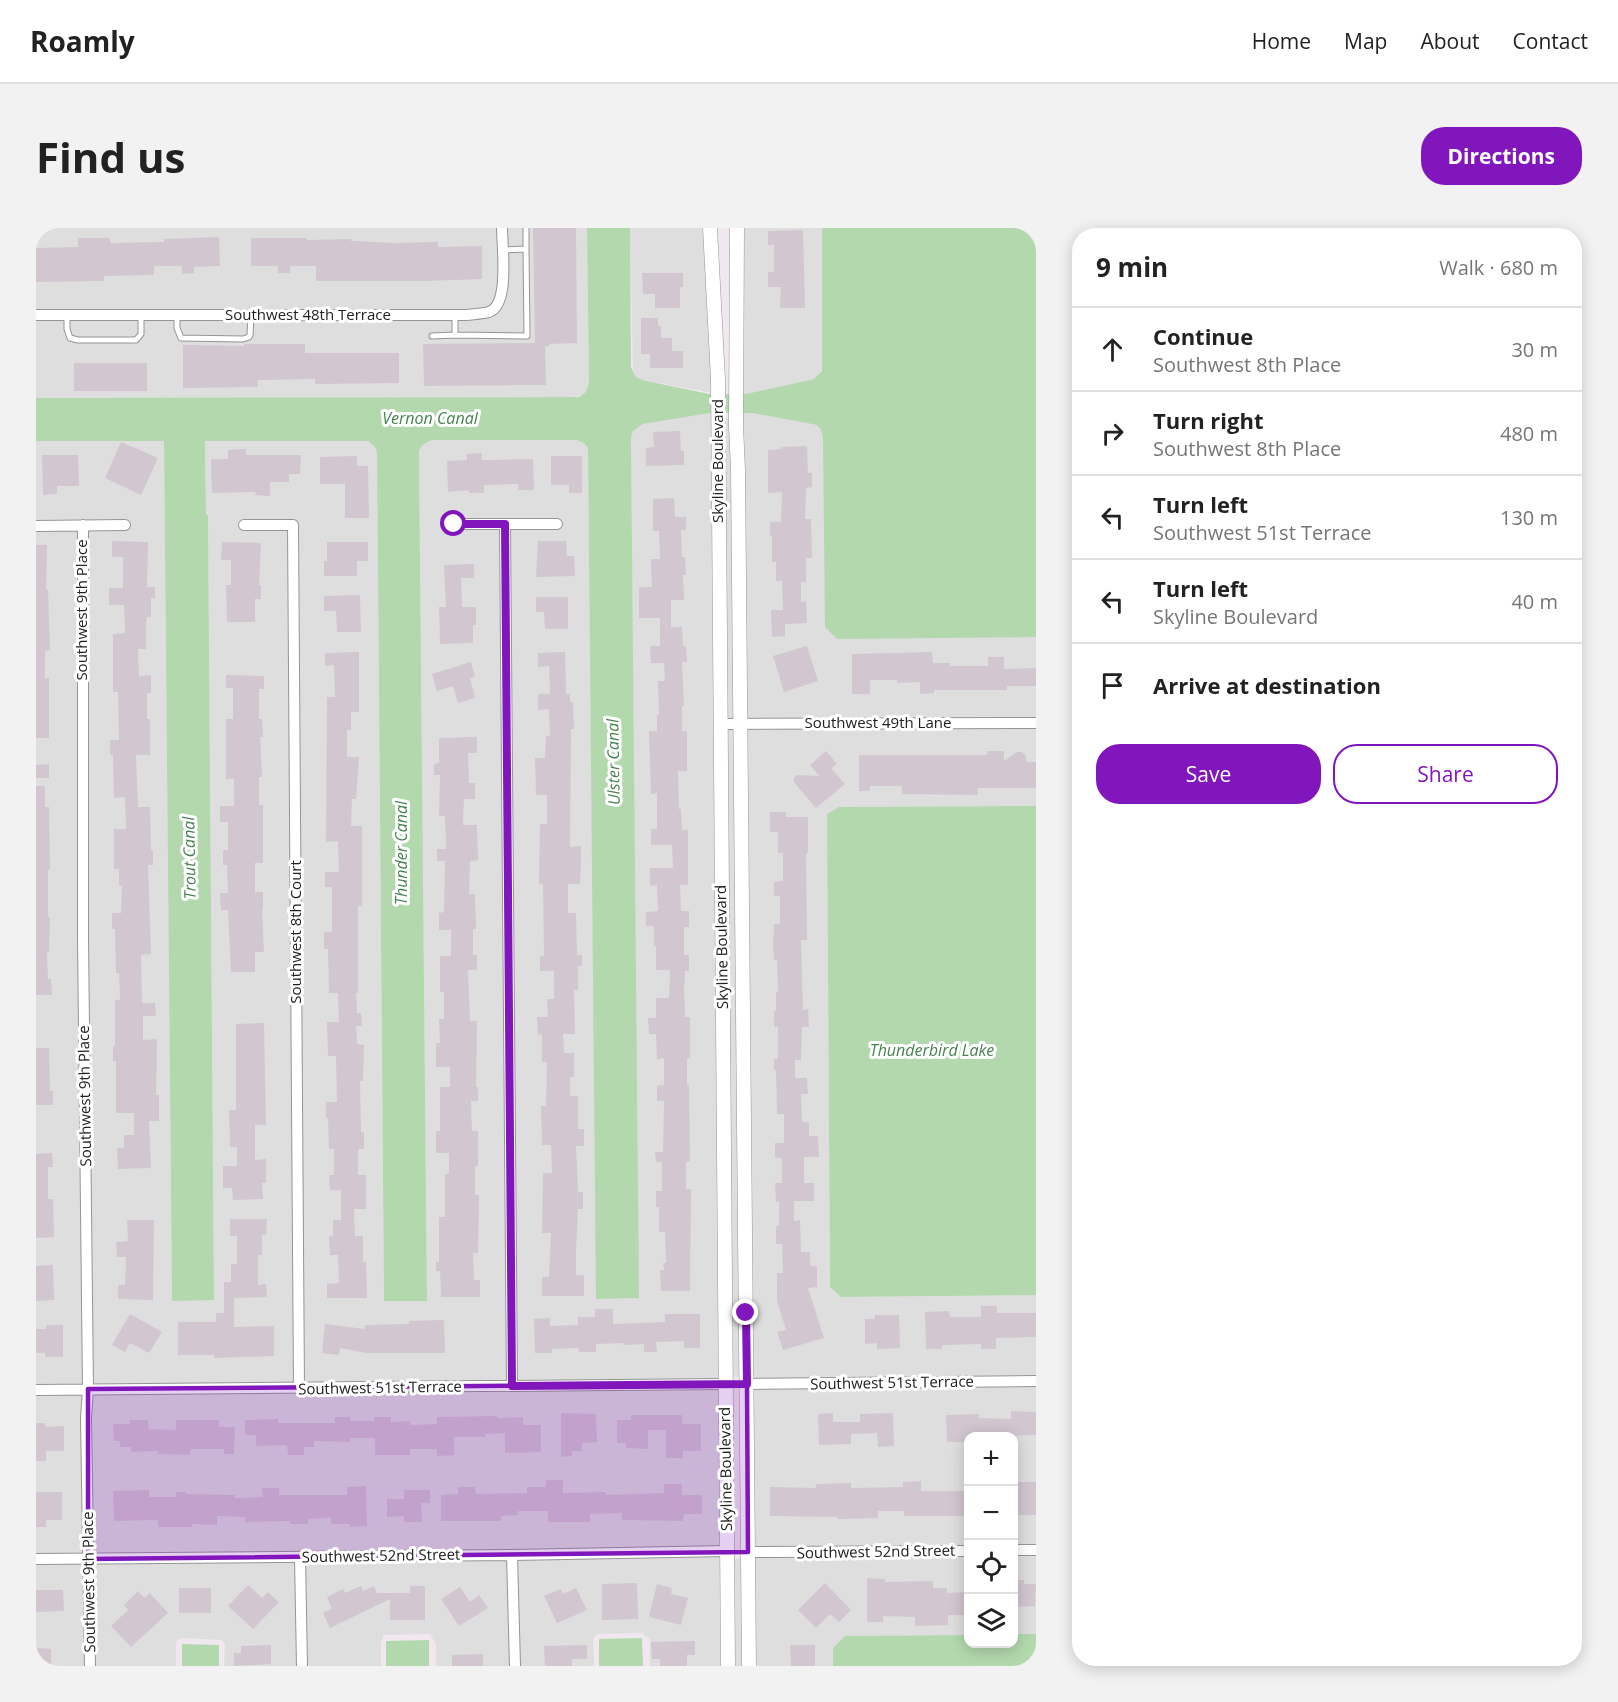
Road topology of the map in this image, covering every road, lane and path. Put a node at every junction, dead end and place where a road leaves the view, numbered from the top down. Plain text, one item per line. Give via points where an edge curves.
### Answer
1 (502, 228) edge
2 (526, 228) edge
3 (710, 228) edge
4 (737, 228) edge
5 (526, 249) junction
6 (502, 250) junction
7 (36, 315) edge
8 (67, 315) junction
9 (141, 315) junction
10 (177, 315) junction
11 (251, 315) junction
12 (455, 315) junction
13 (432, 336) dead end
14 (455, 336) junction
15 (454, 524) dead end
16 (505, 524) junction
17 (557, 524) dead end
18 (82, 525) junction
19 (125, 525) dead end
20 (244, 525) dead end
21 (36, 526) edge
22 (1036, 723) edge
23 (720, 724) junction
24 (740, 724) junction
25 (1036, 1381) edge
26 (725, 1384) junction
27 (747, 1384) junction
28 (512, 1386) junction
29 (88, 1389) junction
30 (299, 1389) junction
31 (36, 1390) edge
32 (1018, 1550) edge
33 (1036, 1550) edge
34 (727, 1551) junction
35 (964, 1551) edge
36 (748, 1552) junction
37 (512, 1555) junction
38 (300, 1557) junction
39 (36, 1559) edge
40 (88, 1559) junction
41 (90, 1666) edge
42 (302, 1666) edge
43 (515, 1666) edge
44 (728, 1666) edge
45 (749, 1666) edge

1 - 6 street, Southwest 48th Terrace
2 - 5 lane
3 - 23 street, Skyline Boulevard via 718,391
4 - 24 street, Skyline Boulevard
5 - 6 lane
5 - 14 lane via 526,336
6 - 12 street, Southwest 48th Terrace via 501,302 491,312
7 - 8 street, Southwest 48th Terrace
8 - 9 street, Southwest 48th Terrace
8 - 9 lane via 68,334 78,340 136,340 141,334
9 - 10 street, Southwest 48th Terrace
10 - 11 street, Southwest 48th Terrace
10 - 11 lane via 181,338 232,339 249,337
11 - 12 street, Southwest 48th Terrace
12 - 14 lane
13 - 14 lane
15 - 16 street
16 - 17 street
16 - 28 street
18 - 19 street, Southwest 9th Place
18 - 21 street, Southwest 9th Place
18 - 29 street, Southwest 9th Place
20 - 30 street, Southwest 8th Court via 293,525
22 - 24 street, Southwest 49th Lane
23 - 24 street, Southwest 49th Lane
23 - 26 street, Skyline Boulevard
24 - 27 street, Skyline Boulevard
25 - 27 street, Southwest 51st Terrace
26 - 27 street
26 - 28 street, Southwest 51st Terrace
26 - 34 street, Skyline Boulevard
27 - 36 street, Skyline Boulevard
28 - 30 street, Southwest 51st Terrace
29 - 30 street, Southwest 51st Terrace
29 - 31 street, Southwest 51st Terrace
29 - 40 street, Southwest 9th Place
32 - 33 street
34 - 36 street
34 - 37 street, Southwest 52nd Street
34 - 44 street, Skyline Boulevard
35 - 36 street, Southwest 52nd Street
36 - 45 street, Skyline Boulevard
37 - 38 street, Southwest 52nd Street
37 - 43 street
38 - 40 street, Southwest 52nd Street
38 - 42 street
39 - 40 street, Southwest 52nd Street
40 - 41 street, Southwest 9th Place

